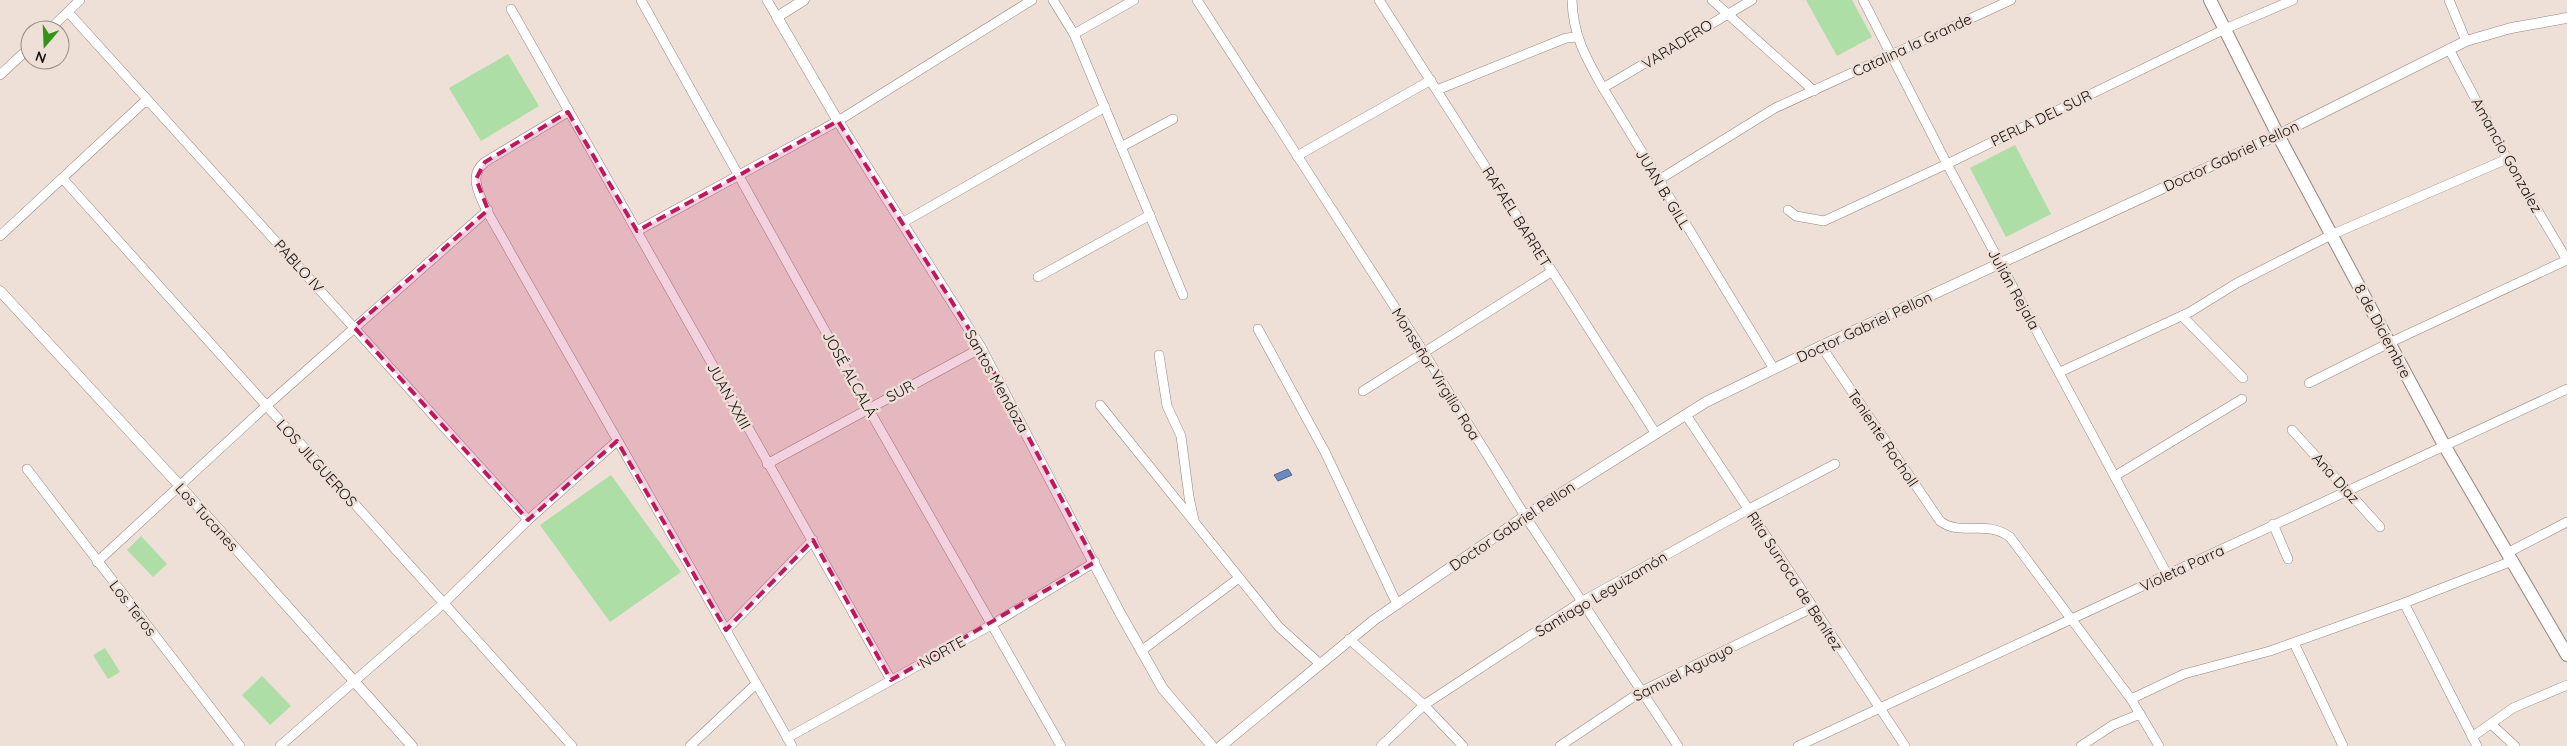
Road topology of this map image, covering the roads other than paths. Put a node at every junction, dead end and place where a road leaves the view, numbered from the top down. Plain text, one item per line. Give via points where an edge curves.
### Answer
1 (80, 0) edge
2 (642, 0) edge
3 (767, 0) edge
4 (804, 0) edge
5 (1032, 0) edge
6 (1053, 0) edge
7 (1134, 0) edge
8 (1197, 0) edge
9 (1379, 0) edge
10 (1572, 0) edge
11 (1712, 0) edge
12 (1752, 0) edge
13 (1863, 0) edge
14 (2011, 0) edge
15 (2210, 0) edge
16 (2293, 0) edge
17 (2449, 0) edge
18 (511, 9) dead end
19 (68, 12) junction
20 (1725, 15) junction
21 (777, 17) junction
22 (2567, 18) edge
23 (60, 20) edge
24 (2225, 29) junction
25 (1074, 34) junction
26 (1578, 37) junction
27 (2466, 41) junction
28 (2449, 49) junction
29 (1890, 54) junction
30 (20, 56) edge
31 (0, 75) edge
32 (1431, 80) junction
33 (1603, 88) junction
34 (1437, 90) junction
35 (1814, 91) junction
36 (148, 102) junction
37 (1104, 107) junction
38 (568, 112) junction
39 (1173, 119) dead end
40 (838, 121) junction
41 (2278, 135) junction
42 (1121, 147) junction
43 (1296, 156) junction
44 (2507, 158) junction
45 (1946, 164) junction
46 (741, 176) junction
47 (63, 179) junction
48 (1658, 181) junction
49 (488, 210) junction
50 (1788, 210) dead end
51 (1150, 215) junction
52 (902, 222) junction
53 (637, 231) junction
54 (2331, 235) junction
55 (0, 236) edge
56 (2567, 260) edge
57 (2000, 263) junction
58 (1551, 272) junction
59 (1038, 277) dead end
60 (0, 291) edge
61 (1183, 295) dead end
62 (2182, 316) junction
63 (354, 327) junction
64 (1258, 329) dead end
65 (2389, 343) junction
66 (1821, 346) junction
67 (982, 348) junction
68 (1423, 351) junction
69 (1159, 355) dead end
70 (1774, 369) junction
71 (2060, 372) junction
72 (2243, 378) dead end
73 (2309, 383) dead end
74 (2567, 389) edge
75 (1363, 391) dead end
76 (2242, 399) dead end
77 (1100, 405) dead end
78 (265, 407) junction
79 (868, 408) junction
80 (1686, 414) junction
81 (2292, 430) dead end
82 (1656, 434) junction
83 (617, 441) junction
84 (2444, 445) junction
85 (767, 464) junction
86 (1835, 464) dead end
87 (27, 469) dead end
88 (2115, 476) junction
89 (180, 486) junction
90 (2348, 490) junction
91 (1749, 509) junction
92 (1525, 516) junction
93 (528, 520) junction
94 (1195, 522) junction
95 (2567, 522) edge
96 (2274, 524) junction
97 (2380, 527) dead end
98 (813, 540) junction
99 (2509, 557) junction
100 (2288, 559) dead end
101 (96, 562) junction
102 (1095, 562) junction
103 (2168, 576) junction
104 (1239, 578) junction
105 (1581, 602) junction
106 (444, 603) junction
107 (2404, 603) junction
108 (1397, 604) junction
109 (1812, 608) junction
110 (2070, 618) junction
111 (993, 624) junction
112 (726, 630) junction
113 (1349, 639) junction
114 (2294, 643) junction
115 (1141, 651) junction
116 (2567, 655) edge
117 (1319, 663) junction
118 (891, 680) junction
119 (354, 683) junction
120 (756, 684) junction
121 (2567, 685) edge
122 (1642, 691) junction
123 (2131, 699) junction
124 (1424, 705) junction
125 (1879, 707) junction
126 (2140, 714) junction
127 (2491, 724) junction
128 (2472, 737) junction
129 (790, 742) edge
130 (240, 746) edge
131 (280, 746) edge
132 (412, 746) edge
133 (572, 746) edge
134 (690, 746) edge
135 (1061, 746) edge
136 (1212, 746) edge
137 (1221, 746) edge
138 (1381, 746) edge
139 (1463, 746) edge
140 (1560, 746) edge
141 (1678, 746) edge
142 (1798, 746) edge
143 (1905, 746) edge
144 (2081, 746) edge
145 (2159, 746) edge
146 (2343, 746) edge
147 (2477, 746) edge
148 (2515, 746) edge

1 - 19 street
2 - 46 street, JOSÉ ALCALÁ
3 - 21 street
4 - 21 street
5 - 40 street
6 - 25 street
7 - 25 street
8 - 43 street, Monseñor Virgilio Roa
9 - 32 street, RAFAEL BARRET
10 - 26 street, JUAN B. GILL via 1573,22
11 - 20 street
12 - 20 street, VARADERO
13 - 29 street, Julián Rejala
14 - 29 street, Catalina la Grande
15 - 24 main road, 8 de Diciembre
16 - 24 street, PERLA DEL SUR
17 - 27 street
18 - 38 street, JUAN XXIII
19 - 23 street
19 - 36 street, PABLO IV
20 - 33 street, VARADERO
20 - 35 street
21 - 40 street, Santos Mendoza
22 - 27 street, Doctor Gabriel Pellon via 2511,28
24 - 41 main road, 8 de Diciembre
24 - 45 street, PERLA DEL SUR
25 - 37 street
26 - 33 street, JUAN B. GILL
26 - 34 street via 1566,38
27 - 28 street, Doctor Gabriel Pellon
28 - 41 street, Doctor Gabriel Pellon
28 - 44 street, Amancio Gonzalez
29 - 35 street, Catalina la Grande
29 - 45 street, Julián Rejala
30 - 31 street
32 - 34 street, RAFAEL BARRET
32 - 43 street
33 - 48 street, JUAN B. GILL
34 - 58 street, RAFAEL BARRET
35 - 48 street, Catalina la Grande via 1757,118
36 - 47 street via 142,103
36 - 63 street, PABLO IV
37 - 42 street
37 - 52 street
38 - 49 street via 480,167 476,179
38 - 53 street, JUAN XXIII
39 - 42 street
40 - 46 street
40 - 52 street, Santos Mendoza
41 - 54 main road, 8 de Diciembre
41 - 57 street, Doctor Gabriel Pellon
42 - 51 street
43 - 68 street, Monseñor Virgilio Roa
44 - 54 street
44 - 56 street, Amancio Gonzalez
45 - 50 street, PERLA DEL SUR via 1824,221 1796,216
45 - 57 street, Julián Rejala
46 - 53 street
46 - 79 street, JOSÉ ALCALÁ
47 - 55 street
47 - 78 street, LOS JILGUEROS
48 - 70 street, JUAN B. GILL
49 - 63 street
49 - 83 street
51 - 59 street
51 - 61 street
52 - 67 street, Santos Mendoza
53 - 85 street, JUAN XXIII
54 - 62 street via 2237,282
54 - 65 main road, 8 de Diciembre
56 - 65 street
57 - 66 street, Doctor Gabriel Pellon
57 - 71 street, Julián Rejala
58 - 68 street
58 - 82 street, RAFAEL BARRET
60 - 89 street, Los Tucanes
62 - 71 street
62 - 72 street
63 - 78 street
63 - 93 street, PABLO IV
64 - 108 street via 1325,452
65 - 73 street
65 - 84 main road, 8 de Diciembre
66 - 70 street, Doctor Gabriel Pellon
66 - 110 street, Teniente Rocholl via 1940,520 1949,528 2001,530 2010,537
67 - 79 street, SUR
67 - 102 street, Santos Mendoza
68 - 75 street
68 - 92 street, Monseñor Virgilio Roa
69 - 94 street via 1167,406 1181,436
70 - 80 street, Doctor Gabriel Pellon
71 - 88 street, Julián Rejala
74 - 84 street, Violeta Parra
76 - 88 street
77 - 94 street
78 - 89 street
78 - 106 street, LOS JILGUEROS
79 - 85 street, SUR
79 - 111 street, JOSÉ ALCALÁ
80 - 82 street, Doctor Gabriel Pellon
80 - 91 street, Rita Surroca de Benítez
81 - 90 street, Ana Diaz
82 - 92 street, Doctor Gabriel Pellon
83 - 93 street
83 - 112 street
84 - 90 street, Violeta Parra
84 - 99 main road, 8 de Diciembre
85 - 98 street, JUAN XXIII
86 - 91 street, Santiago Leguizamón
87 - 101 street, Los Teros
88 - 103 street, Julián Rejala
89 - 101 street
89 - 119 street, Los Tucanes
90 - 96 street, Violeta Parra
90 - 97 street, Ana Diaz
91 - 105 street, Santiago Leguizamón
91 - 109 street, Rita Surroca de Benítez
92 - 105 street, Monseñor Virgilio Roa
92 - 108 street, Doctor Gabriel Pellon
93 - 106 street
94 - 104 street
95 - 99 street
96 - 100 street
96 - 103 street, Violeta Parra
98 - 112 street
98 - 118 street, JUAN XXIII
99 - 107 street
99 - 116 main road, 8 de Diciembre
101 - 130 street, Los Teros
102 - 111 street, NORTE
102 - 115 street, Santos Mendoza
103 - 110 street, Violeta Parra
104 - 115 street
104 - 117 street via 1279,627
105 - 122 street, Monseñor Virgilio Roa
105 - 124 street, Santiago Leguizamón
106 - 119 street
106 - 133 street, LOS JILGUEROS
107 - 114 street
107 - 128 street
108 - 113 street, Doctor Gabriel Pellon
109 - 122 street, Samuel Aguayo
109 - 125 street, Rita Surroca de Benítez
110 - 123 street
110 - 125 street, Violeta Parra
111 - 118 street, NORTE
111 - 135 street, JOSÉ ALCALÁ
112 - 120 street
113 - 117 street, Doctor Gabriel Pellon
113 - 124 street
114 - 123 street via 2184,674
114 - 146 street
115 - 136 street, Santos Mendoza via 1163,689
117 - 137 street, Doctor Gabriel Pellon
118 - 129 street, NORTE
119 - 131 street
119 - 132 street, Los Tucanes
120 - 129 street
120 - 134 street
121 - 127 street via 2513,708
122 - 140 street, Samuel Aguayo
122 - 141 street, Monseñor Virgilio Roa
123 - 126 street
124 - 138 street, Santiago Leguizamón
124 - 139 street
125 - 142 street, Violeta Parra
125 - 143 street, Rita Surroca de Benítez
126 - 144 street
126 - 145 street
127 - 128 street
127 - 148 street
128 - 147 street

